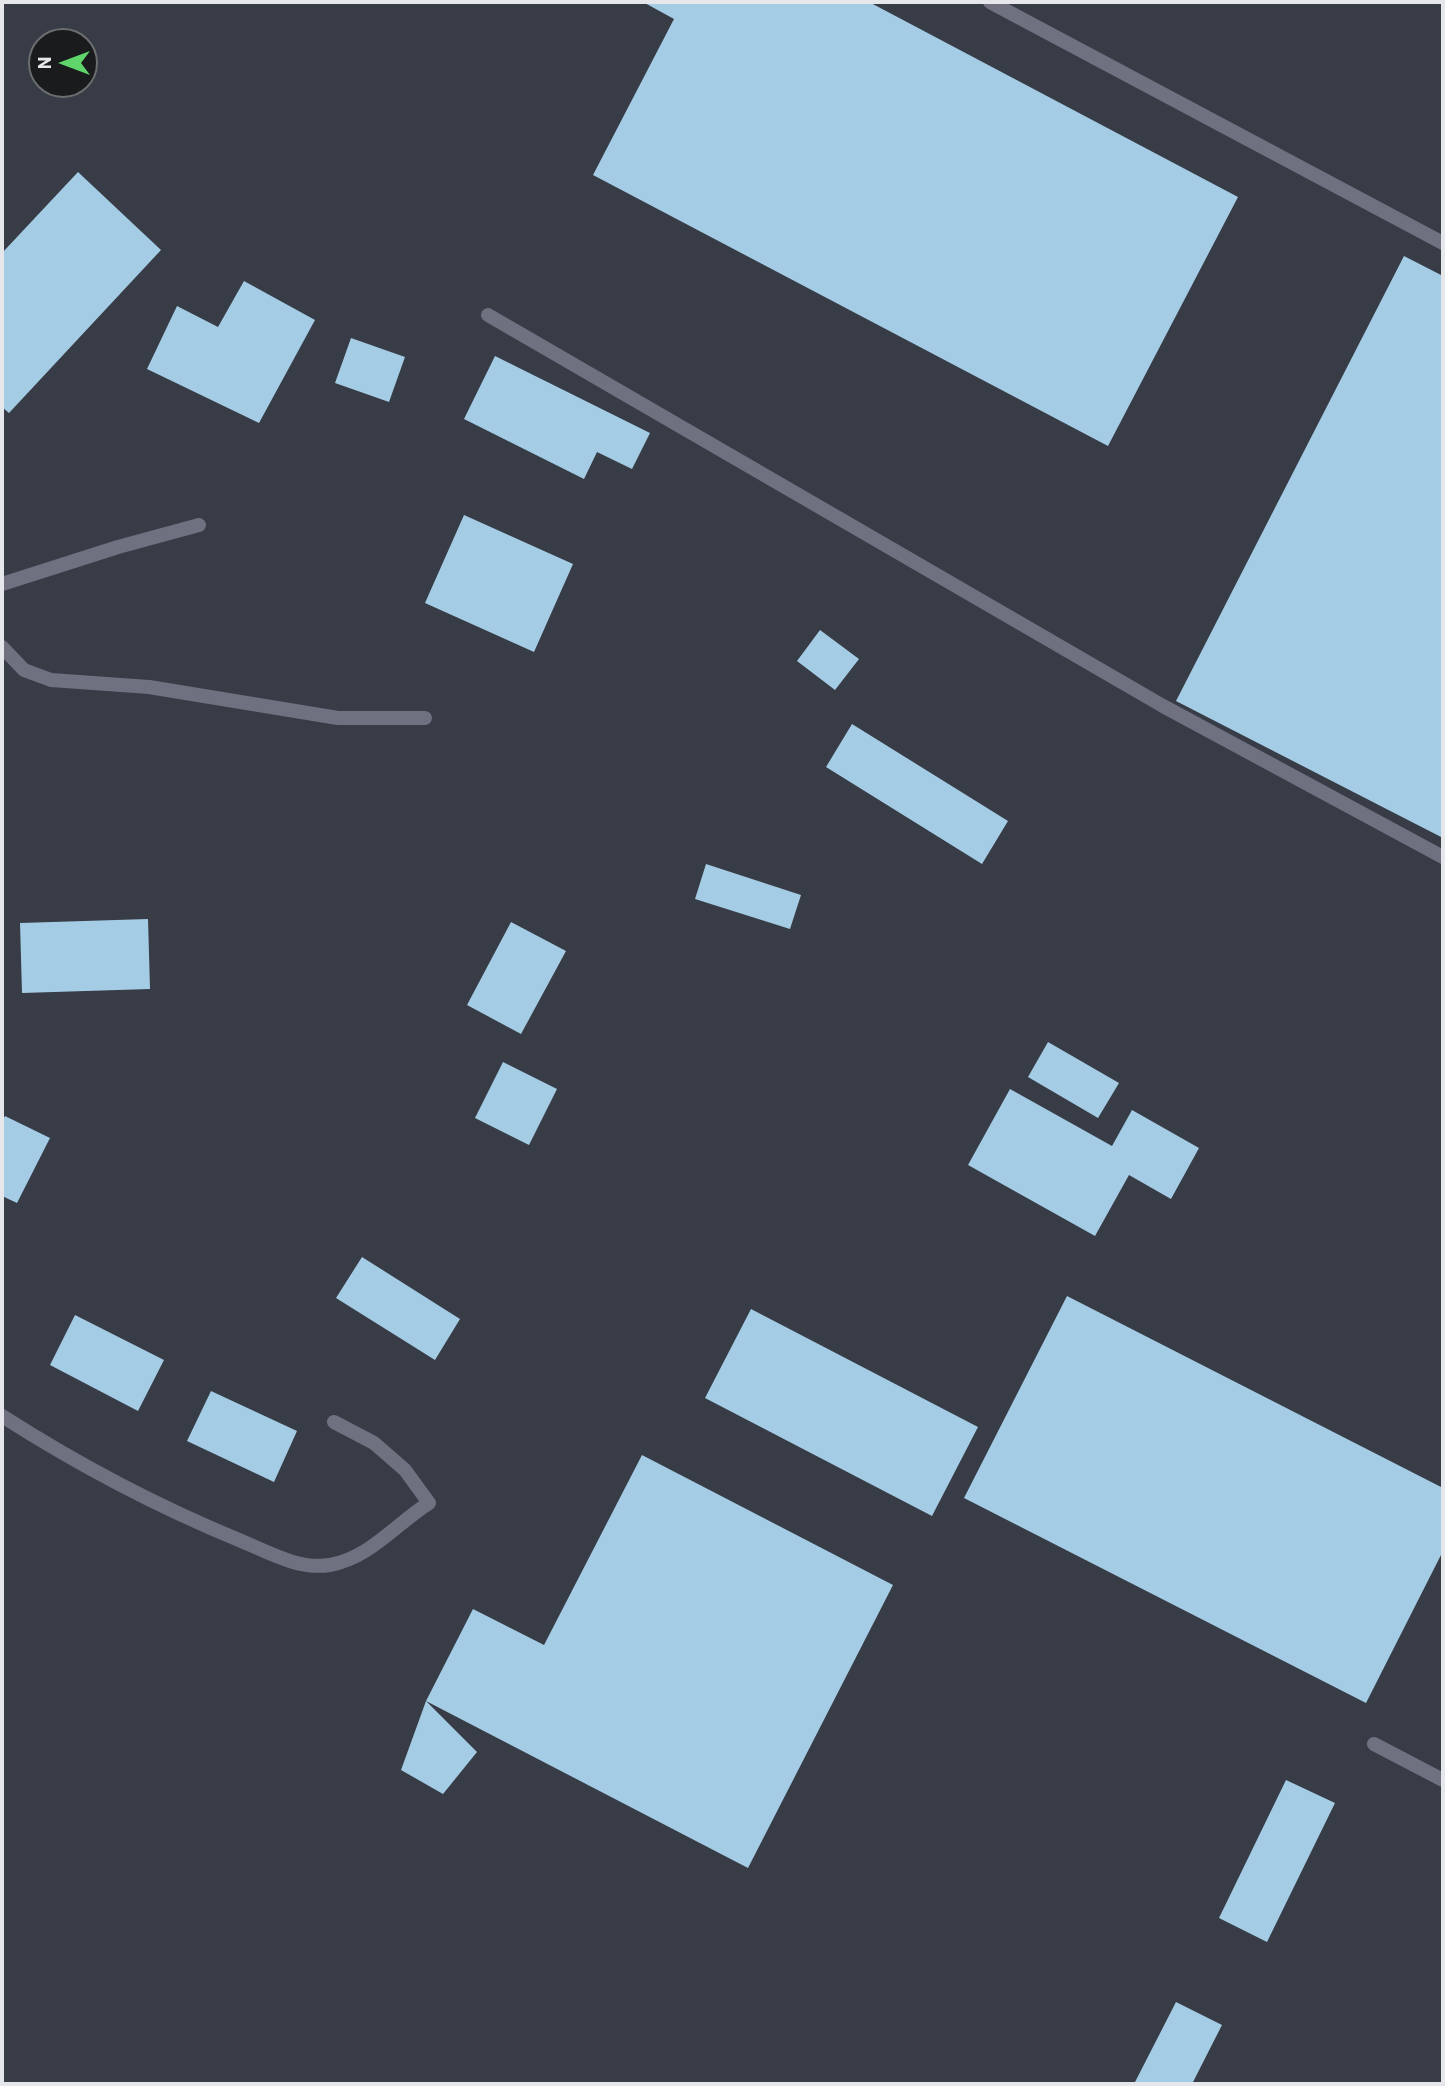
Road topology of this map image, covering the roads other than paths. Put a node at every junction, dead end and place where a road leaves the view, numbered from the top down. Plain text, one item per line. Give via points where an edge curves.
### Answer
1 (990, 2) edge
2 (1443, 243) edge
3 (488, 315) dead end
4 (199, 526) dead end
5 (2, 584) edge
6 (2, 647) edge
7 (425, 718) dead end
8 (1443, 857) edge
9 (2, 1416) edge
10 (334, 1422) dead end
11 (1374, 1744) dead end
12 (1443, 1780) edge

1 - 2 lane
3 - 8 lane via 1163,706
4 - 5 lane
6 - 7 lane via 24,670 51,680 149,687 338,718
9 - 10 lane via 129,1490 302,1566 332,1565 373,1548 429,1503 405,1470 374,1443
11 - 12 lane

